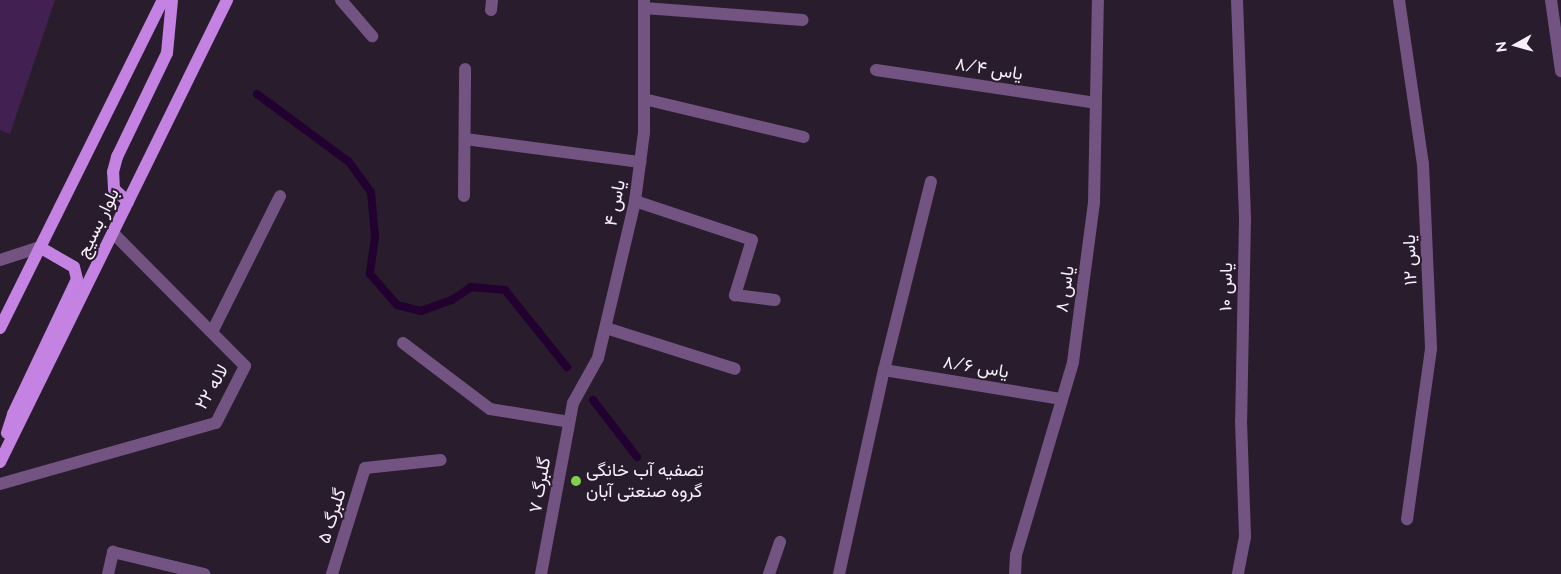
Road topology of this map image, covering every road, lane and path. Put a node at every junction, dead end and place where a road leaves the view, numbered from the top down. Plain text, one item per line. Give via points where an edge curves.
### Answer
1 (163, 0) edge
2 (172, 0) edge
3 (227, 0) edge
4 (341, 0) edge
5 (1098, 0) edge
6 (1237, 0) edge
7 (1399, 0) edge
8 (1554, 2) edge
9 (644, 4) edge
10 (803, 20) dead end
11 (372, 36) dead end
12 (465, 68) dead end
13 (876, 70) dead end
14 (1561, 71) edge
15 (644, 99) junction
16 (1096, 103) junction
17 (804, 137) dead end
18 (465, 139) junction
19 (640, 162) junction
20 (930, 182) dead end
21 (280, 196) dead end
22 (464, 196) dead end
23 (634, 201) junction
24 (128, 202) junction
25 (113, 233) junction
26 (40, 247) junction
27 (0, 260) edge
28 (775, 300) dead end
29 (0, 328) edge
30 (606, 328) junction
31 (212, 332) junction
32 (403, 342) dead end
33 (735, 369) dead end
34 (884, 370) junction
35 (1062, 399) junction
36 (573, 403) joint
37 (569, 422) junction
38 (0, 457) edge
39 (441, 460) dead end
40 (0, 462) edge
41 (0, 484) edge
42 (1407, 519) dead end
43 (780, 542) dead end
44 (108, 574) edge
45 (204, 574) edge
46 (332, 574) edge
47 (541, 574) edge
48 (769, 574) edge
49 (839, 574) edge
50 (1015, 574) edge
51 (1238, 574) edge

1 - 26 main road
2 - 24 main road via 167,53 117,157 113,172 114,189
3 - 24 main road, بلوار بسیج
4 - 11 street
5 - 16 street, یاس ۸
6 - 51 street, یاس ۱۰ via 1245,219 1241,420 1244,537
7 - 42 street, یاس ۱۲ via 1423,164 1431,349
8 - 14 street
9 - 10 street
9 - 15 street, یاس ۴
12 - 18 street
13 - 16 street, یاس ۸/۴
15 - 17 street
15 - 19 street, یاس ۴
16 - 35 street, یاس ۸ via 1094,203 1073,362
18 - 19 street
18 - 22 street
19 - 23 street, یاس ۴
20 - 34 street
21 - 31 street
23 - 28 street via 752,240 735,295
23 - 30 street, یاس ۴
24 - 25 main road, بلوار بسیج
25 - 31 street, لاله ۲۲
25 - 40 main road, بلوار بسیج
26 - 27 street
26 - 29 main road
26 - 38 main road via 74,267 77,279 13,414
30 - 33 street
30 - 36 street, یاس ۴ via 598,358
31 - 41 street, لاله ۲۲ via 245,366 216,422
32 - 37 street via 490,409
34 - 35 street, یاس ۸/۶
34 - 49 street
35 - 50 street, یاس ۸ via 1016,554
36 - 37 street, گلبرگ ۷
37 - 47 street, گلبرگ ۷
39 - 46 street, گلبرگ ۵ via 365,468
43 - 48 street
44 - 45 street via 113,552

